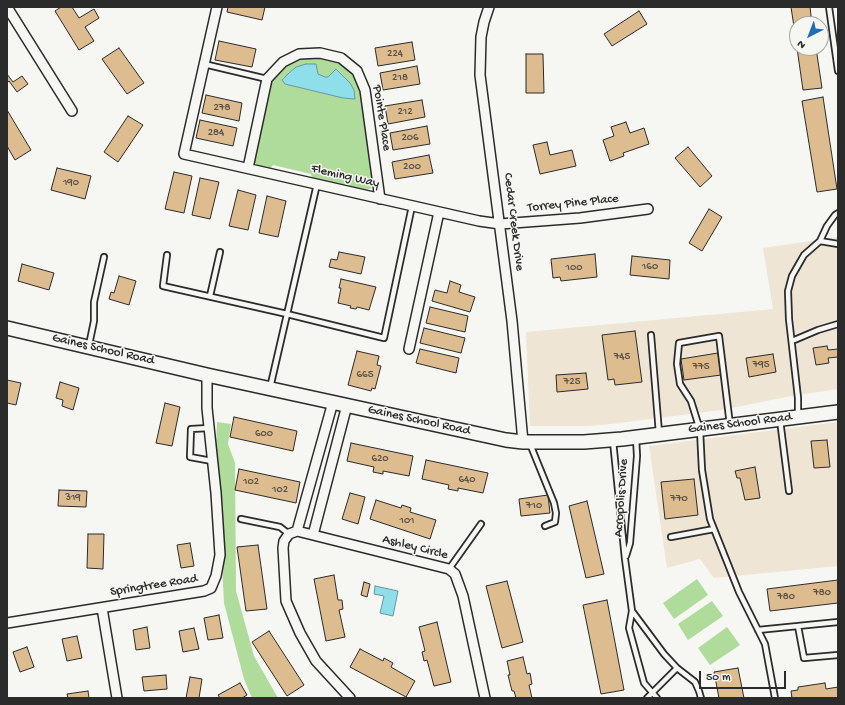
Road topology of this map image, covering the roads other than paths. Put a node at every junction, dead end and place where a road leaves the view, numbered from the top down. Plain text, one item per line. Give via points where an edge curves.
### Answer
1 (7, 7) edge
2 (217, 7) edge
3 (489, 7) edge
4 (829, 7) edge
5 (204, 64) junction
6 (838, 71) edge
7 (267, 79) junction
8 (72, 111) dead end
9 (248, 168) junction
10 (317, 184) junction
11 (380, 199) junction
12 (412, 206) junction
13 (648, 209) dead end
14 (439, 212) junction
15 (838, 213) edge
16 (500, 224) junction
17 (820, 241) junction
18 (838, 244) edge
19 (220, 252) dead end
20 (167, 254) dead end
21 (104, 257) dead end
22 (210, 296) junction
23 (287, 314) junction
24 (838, 324) edge
25 (7, 328) edge
26 (651, 334) dead end
27 (792, 341) junction
28 (89, 347) junction
29 (409, 349) dead end
30 (206, 375) junction
31 (270, 388) junction
32 (333, 402) junction
33 (347, 405) junction
34 (838, 412) edge
35 (798, 417) junction
36 (780, 419) junction
37 (730, 426) junction
38 (209, 428) junction
39 (700, 430) junction
40 (659, 435) junction
41 (636, 438) junction
42 (613, 440) junction
43 (526, 442) junction
44 (212, 461) junction
45 (789, 491) dead end
46 (242, 519) dead end
47 (481, 524) dead end
48 (545, 526) dead end
49 (714, 529) junction
50 (293, 532) junction
51 (313, 535) junction
52 (671, 537) dead end
53 (625, 560) junction
54 (449, 569) junction
55 (102, 608) junction
56 (632, 611) junction
57 (838, 622) edge
58 (7, 623) edge
59 (798, 626) junction
60 (758, 630) junction
61 (838, 655) edge
62 (677, 668) junction
63 (652, 693) junction
64 (117, 698) edge
65 (350, 698) edge
66 (485, 698) edge
67 (646, 698) edge
68 (657, 698) edge
69 (701, 698) edge
70 (775, 698) edge

1 - 8 street
2 - 5 street
3 - 16 street, Cedar Creek Drive via 482,37 480,76
4 - 6 lane
5 - 7 lane
5 - 9 street, Fleming Way via 184,154
7 - 9 street
7 - 11 street, Pointe Place via 283,62 299,54 320,53 341,58 357,71 365,90
9 - 10 street, Fleming Way
10 - 11 street, Fleming Way
10 - 23 lane
11 - 12 street, Fleming Way
12 - 14 street, Fleming Way
12 - 23 lane via 384,338
13 - 16 street, Torrey Pine Place via 580,218
14 - 16 street, Fleming Way
14 - 29 street
15 - 17 lane
16 - 43 street, Cedar Creek Drive
17 - 18 lane
17 - 27 lane via 804,255 792,276 788,291
19 - 22 lane
20 - 22 lane via 163,286
21 - 28 lane via 94,302
22 - 23 lane
23 - 31 lane
24 - 27 lane
25 - 28 main road, Gaines School Road
26 - 40 lane
27 - 35 lane
28 - 30 main road, Gaines School Road
30 - 31 main road, Gaines School Road
30 - 38 street, Springtree Road
31 - 32 main road, Gaines School Road
32 - 33 main road, Gaines School Road
32 - 50 street
33 - 43 main road, Gaines School Road via 506,440
33 - 51 street
34 - 35 main road, Gaines School Road
35 - 36 main road, Gaines School Road
36 - 37 main road, Gaines School Road
36 - 45 lane
37 - 39 main road, Gaines School Road
37 - 39 lane via 719,336 679,343 677,364 680,384 691,401
38 - 44 street, Springtree Road
38 - 44 lane via 191,429 190,457
39 - 40 main road, Gaines School Road
39 - 49 lane via 702,470
40 - 41 main road, Gaines School Road
41 - 42 main road, Gaines School Road
41 - 53 lane, Acropolis Drive via 637,456 630,543
42 - 43 main road, Gaines School Road
42 - 53 lane, Acropolis Drive
43 - 48 lane via 554,503 555,522
44 - 55 street, Springtree Road via 220,555 211,588
46 - 50 lane
47 - 54 lane
49 - 52 lane
49 - 60 lane
50 - 51 street, Ashley Circle
50 - 65 street via 284,541 283,548 286,600 300,633 316,661
51 - 54 street, Ashley Circle
53 - 56 lane, Acropolis Drive
54 - 66 street, Ashley Circle via 458,579 463,596
55 - 58 street, Springtree Road
55 - 64 street
56 - 62 lane, Acropolis Drive
56 - 63 lane, Acropolis Drive via 629,628 644,683
57 - 59 lane
59 - 60 lane
59 - 61 lane via 804,658
60 - 70 lane via 765,644
62 - 63 lane
62 - 69 lane, Acropolis Drive via 695,682
63 - 67 lane
63 - 68 lane, Acropolis Drive

